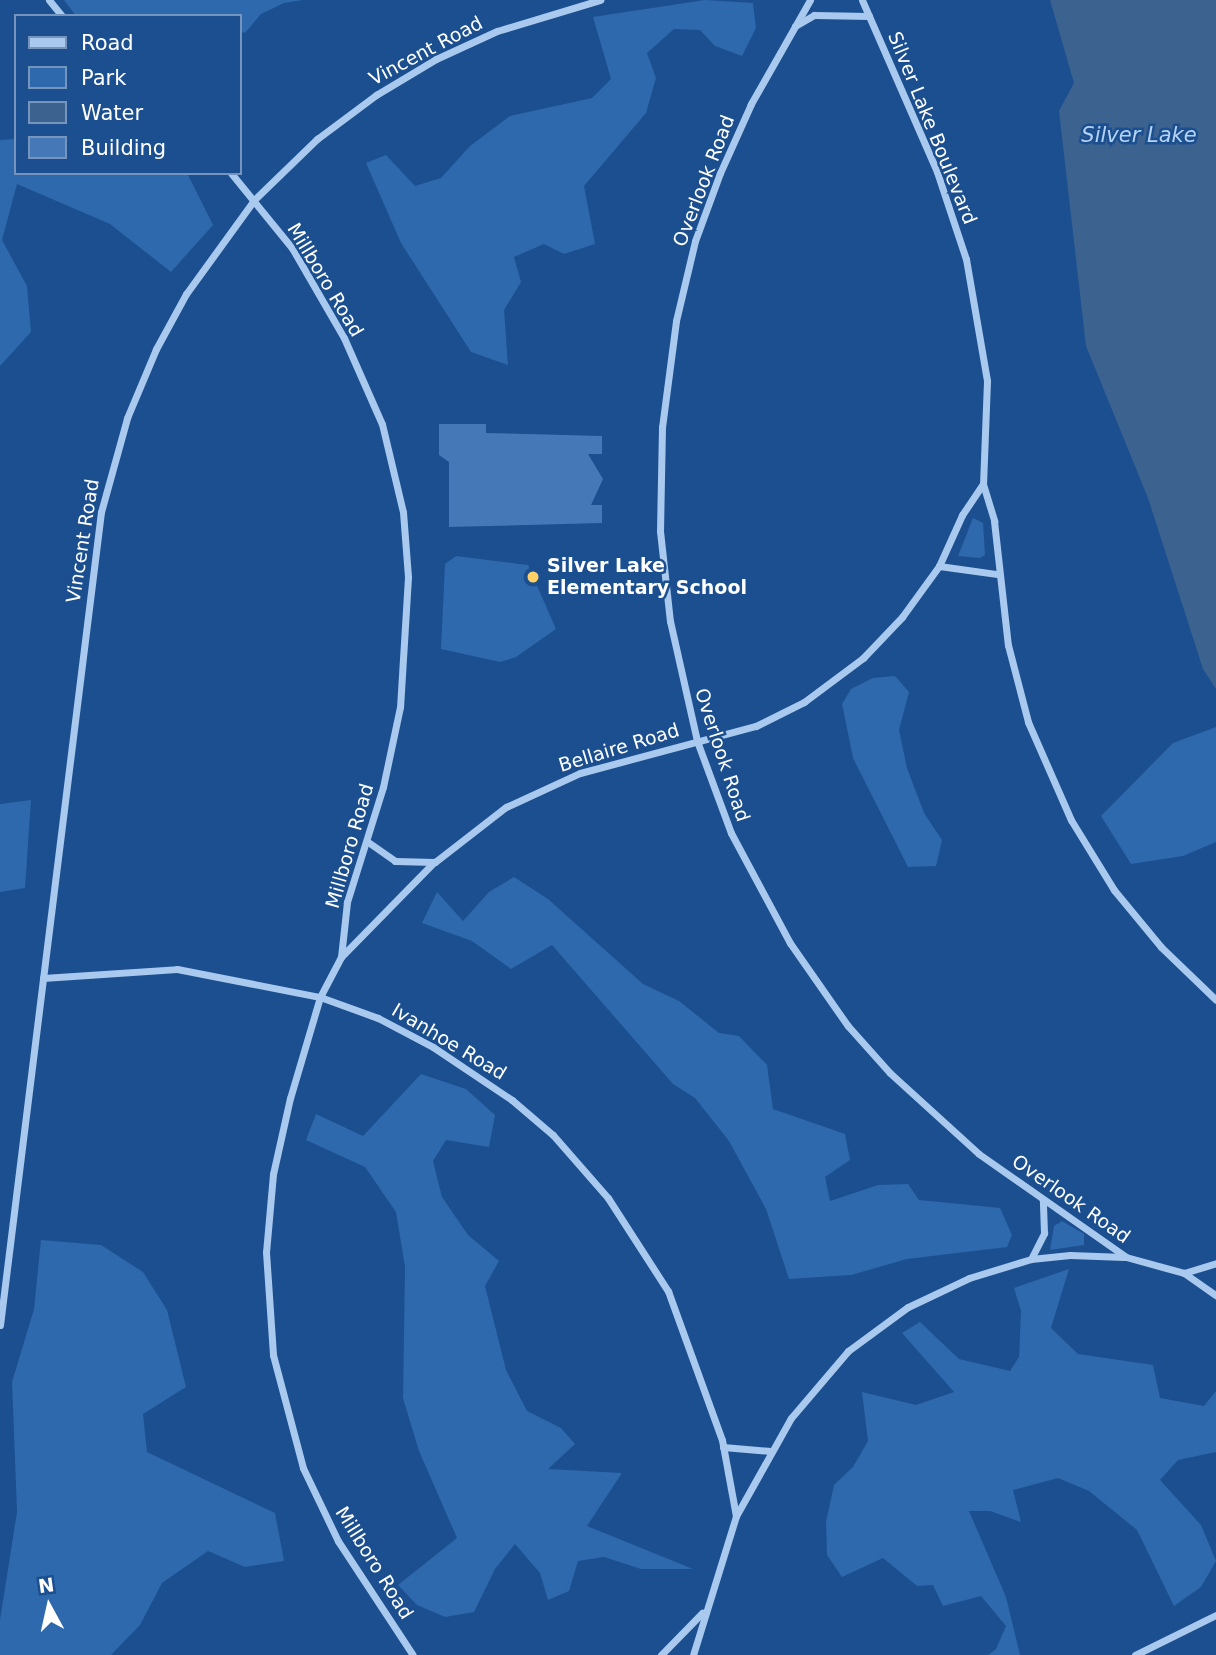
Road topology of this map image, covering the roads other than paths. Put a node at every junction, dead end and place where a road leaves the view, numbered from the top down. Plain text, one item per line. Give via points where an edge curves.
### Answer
1 (49, 0) edge
2 (600, 0) edge
3 (810, 0) edge
4 (862, 0) edge
5 (60, 14) edge
6 (869, 16) junction
7 (794, 26) junction
8 (233, 175) edge
9 (254, 200) junction
10 (984, 484) junction
11 (939, 566) junction
12 (997, 574) junction
13 (697, 741) junction
14 (368, 842) junction
15 (435, 862) junction
16 (341, 957) junction
17 (43, 978) junction
18 (320, 997) junction
19 (1216, 1000) edge
20 (1043, 1200) junction
21 (1126, 1257) junction
22 (1031, 1259) junction
23 (1216, 1263) edge
24 (1184, 1273) junction
25 (1216, 1295) edge
26 (0, 1325) edge
27 (723, 1447) junction
28 (771, 1451) junction
29 (736, 1516) junction
30 (704, 1611) junction
31 (1216, 1615) edge
32 (413, 1655) edge
33 (661, 1655) edge
34 (693, 1655) edge
35 (1135, 1655) edge

1 - 5 street
2 - 9 street, Vincent Road via 485,36 400,80 317,139
3 - 7 street, Overlook Road
4 - 6 street, Silver Lake Boulevard
6 - 7 street via 814,15
6 - 10 street, Silver Lake Boulevard via 937,172 966,259 987,381
7 - 13 street, Overlook Road via 737,132 695,241 664,401 660,479 664,583
8 - 9 street, Millboro Road
9 - 14 street, Millboro Road via 292,248 344,338 382,424 403,512 408,577 405,668 392,747
9 - 17 street, Vincent Road via 186,293 156,349 114,459 95,552
10 - 11 street, Bellaire Road via 962,515
10 - 12 street, Silver Lake Boulevard via 994,521
11 - 12 street
11 - 13 street, Bellaire Road via 887,635 828,687 756,726
12 - 19 street, Silver Lake Boulevard via 1008,645 1028,722 1071,820 1135,917
13 - 15 street, Bellaire Road via 592,768 531,794 482,823
13 - 20 street, Overlook Road via 726,821 755,882 790,943 848,1026 921,1104
14 - 15 street via 395,861
14 - 16 street, Millboro Road via 347,902
15 - 16 street, Bellaire Road
16 - 18 street, Millboro Road
17 - 18 street, Ivanhoe Road via 177,969
17 - 26 street, Vincent Road
18 - 27 street, Ivanhoe Road via 378,1018 467,1067 535,1118 577,1160 637,1239 668,1291 703,1378
18 - 32 street, Millboro Road via 290,1098 271,1187 266,1252 273,1355 294,1443 319,1505 360,1578
20 - 21 street, Overlook Road
20 - 22 street via 1044,1233
21 - 22 street
21 - 24 street, Overlook Road
22 - 28 street via 932,1294 872,1331 813,1390
23 - 24 street
24 - 25 street, Overlook Road
27 - 28 street
27 - 29 street, Ivanhoe Road
28 - 29 street
29 - 30 street
30 - 33 street
30 - 34 street
31 - 35 street

